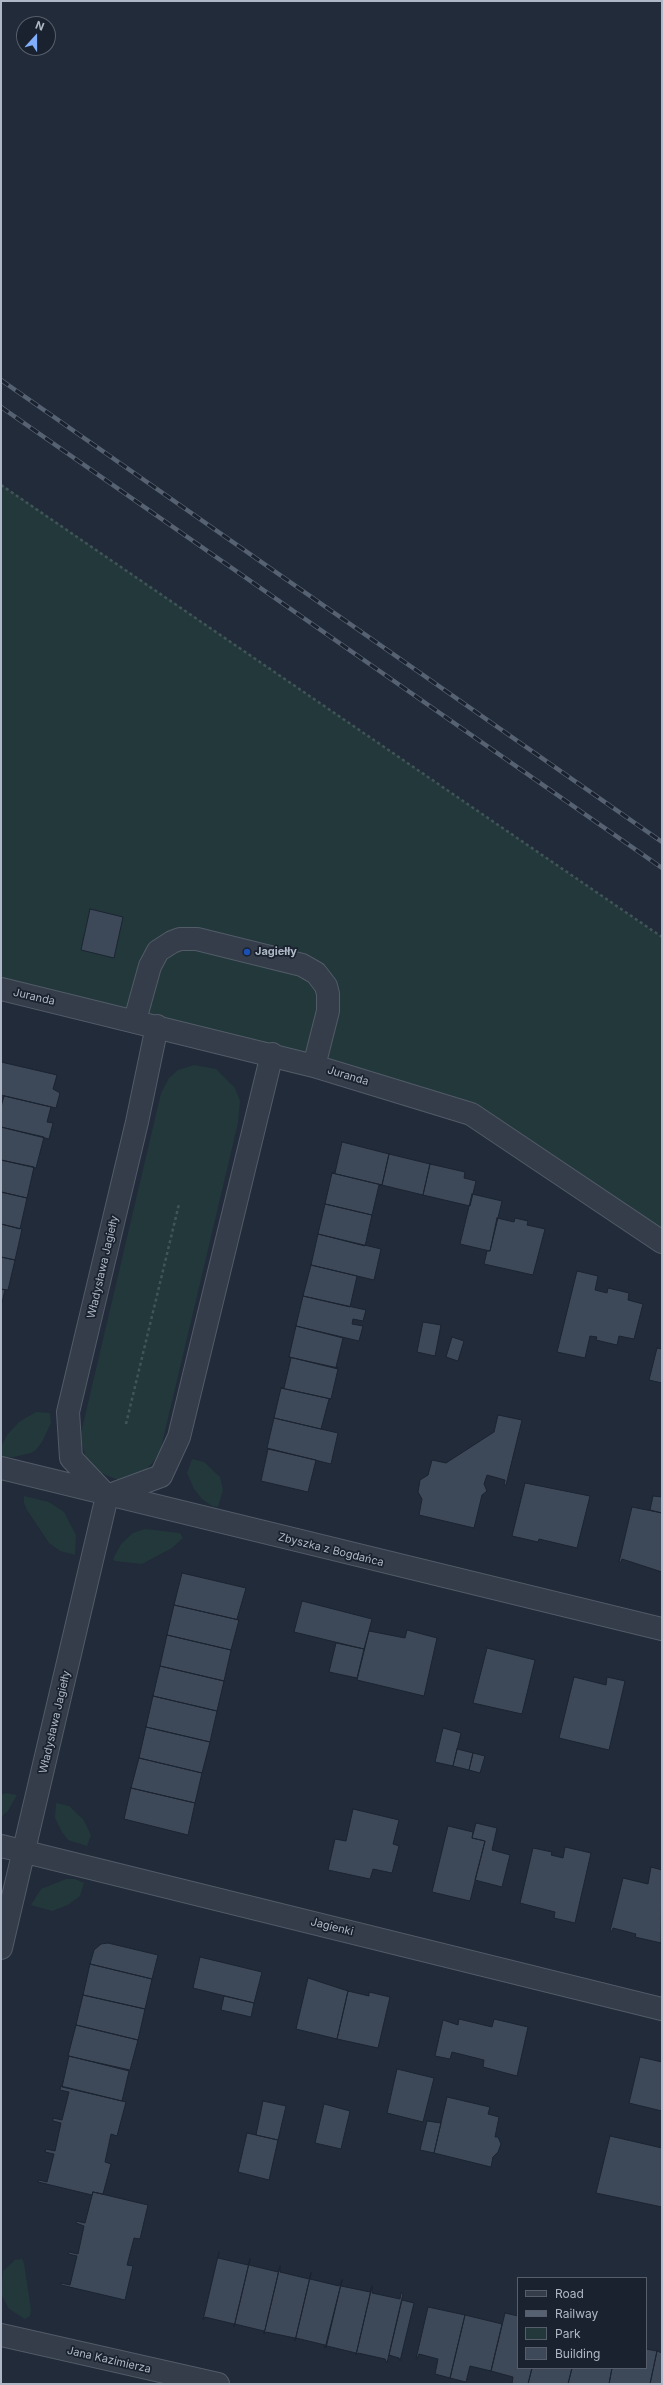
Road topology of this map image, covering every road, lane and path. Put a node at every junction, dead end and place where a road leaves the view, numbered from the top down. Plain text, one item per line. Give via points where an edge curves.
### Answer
1 (1, 485) edge
2 (662, 937) edge
3 (1, 989) edge
4 (135, 1020) junction
5 (157, 1026) junction
6 (272, 1054) junction
7 (314, 1066) junction
8 (179, 1204) dead end
9 (662, 1242) edge
10 (126, 1424) dead end
11 (1, 1468) edge
12 (107, 1496) junction
13 (662, 1629) edge
14 (1, 1846) edge
15 (25, 1852) junction
16 (1, 1948) edge
17 (662, 2009) edge
18 (1, 2335) edge
19 (218, 2384) edge

1 - 2 path
3 - 4 street, Juranda
4 - 5 street, Juranda
4 - 7 street via 150,966 158,951 180,939 197,940 302,965 316,973 328,994 328,1011
5 - 6 street, Juranda
5 - 12 street, Władysława Jagiełły via 137,1122 68,1412 71,1458
6 - 7 street, Juranda
6 - 12 street via 179,1437 161,1476
7 - 9 street, Juranda via 471,1114
8 - 10 path
11 - 12 street, Zbyszka z Bogdańca
12 - 13 street, Zbyszka z Bogdańca
12 - 15 street, Władysława Jagiełły
14 - 15 street, Jagienki
15 - 16 street, Władysława Jagiełły
15 - 17 street, Jagienki
18 - 19 street, Jana Kazimierza

